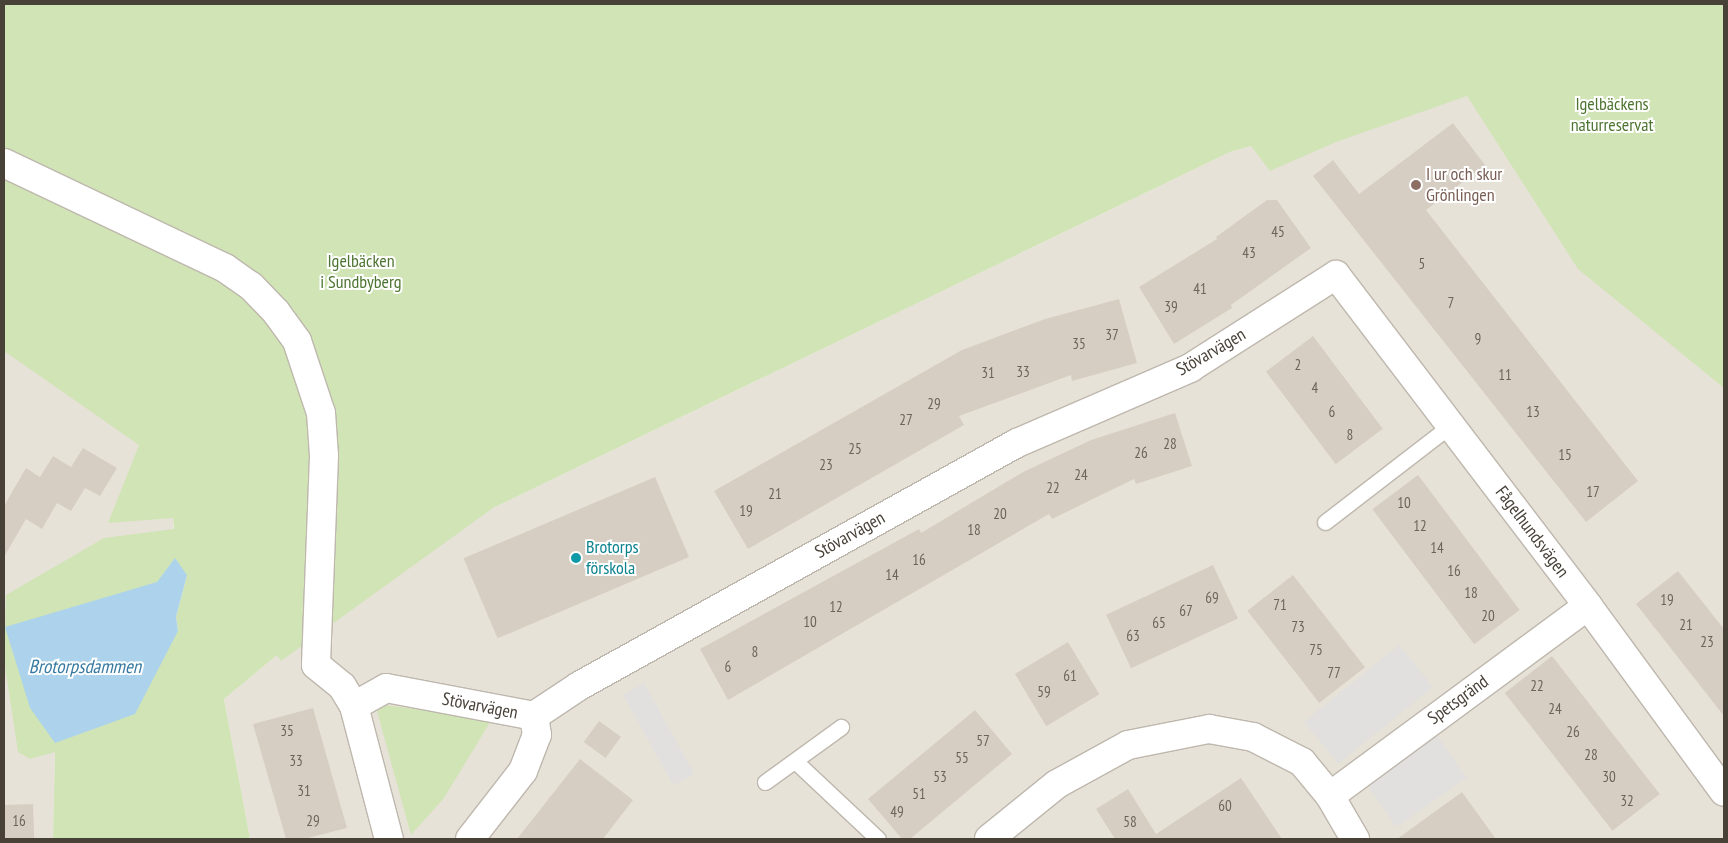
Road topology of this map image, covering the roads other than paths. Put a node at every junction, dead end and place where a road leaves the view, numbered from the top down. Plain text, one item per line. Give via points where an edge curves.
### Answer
1 (4, 163) edge
2 (1336, 275) joint
3 (1451, 425) junction
4 (1325, 522) dead end
5 (1588, 606) junction
6 (354, 706) junction
7 (534, 716) junction
8 (841, 727) dead end
9 (795, 761) junction
10 (765, 782) dead end
11 (1724, 792) edge
12 (1330, 796) junction
13 (389, 839) edge
14 (470, 839) edge
15 (878, 839) edge
16 (990, 839) edge
17 (1355, 839) edge

1 - 6 street via 225,268 251,286 270,305 297,341 321,413 324,456 316,665 342,686
2 - 3 street, Fågelhundsvägen
2 - 7 street, Stövarvägen via 1190,368 1017,443 579,686
3 - 4 lane
3 - 5 street, Fågelhundsvägen
5 - 11 street, Fågelhundsvägen
5 - 12 street, Spetsgränd
6 - 7 street, Stövarvägen via 386,688
6 - 13 street
7 - 14 street via 537,734 523,771
8 - 9 lane
9 - 10 lane
9 - 15 lane
12 - 16 street via 1302,762 1253,737 1208,729 1128,745 1058,784
12 - 17 street

